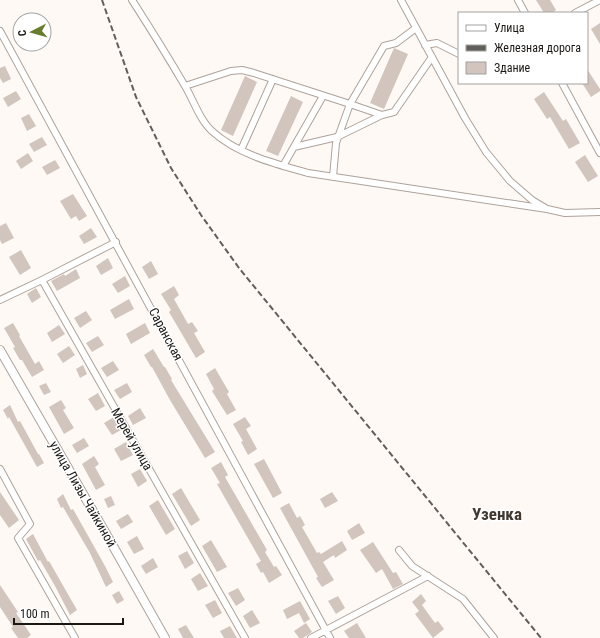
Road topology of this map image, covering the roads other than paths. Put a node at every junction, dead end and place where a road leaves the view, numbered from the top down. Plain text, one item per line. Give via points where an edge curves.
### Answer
1 (132, 0) edge
2 (401, 0) edge
3 (518, 0) edge
4 (600, 0) edge
5 (524, 12) edge
6 (577, 12) edge
7 (416, 28) junction
8 (0, 31) edge
9 (425, 45) junction
10 (458, 54) edge
11 (432, 57) junction
12 (273, 79) junction
13 (563, 84) edge
14 (185, 86) junction
15 (323, 96) junction
16 (350, 104) junction
17 (382, 115) junction
18 (338, 137) junction
19 (294, 147) junction
20 (241, 150) junction
21 (600, 153) edge
22 (283, 166) junction
23 (333, 177) junction
24 (548, 209) junction
25 (600, 212) edge
26 (116, 242) junction
27 (42, 280) junction
28 (0, 300) edge
29 (0, 350) edge
30 (0, 469) edge
31 (399, 550) dead end
32 (428, 576) junction
33 (326, 630) junction
34 (75, 638) edge
35 (165, 638) edge
36 (245, 638) edge
37 (311, 638) edge
38 (330, 638) edge
39 (494, 638) edge

1 - 14 street
2 - 7 street
3 - 5 street
4 - 6 street
7 - 9 street
7 - 16 street via 396,43 384,46
8 - 26 street, Саранская
9 - 10 street via 437,43
9 - 11 street
11 - 17 street via 394,112
11 - 24 street via 486,152 510,180 532,200
12 - 14 street via 237,70
12 - 15 street
12 - 20 street
13 - 21 street
14 - 20 street via 203,120 213,132
15 - 16 street
15 - 19 street
16 - 17 street
16 - 18 street
17 - 18 street
18 - 19 street
18 - 23 street
19 - 22 street
20 - 22 street
22 - 23 street
23 - 24 street
24 - 25 street via 564,213
26 - 27 street
26 - 33 street, Саранская
27 - 28 street
27 - 36 street, Мерей улица
29 - 35 street, улица Лизы Чайкиной
30 - 34 street via 30,524 18,538
31 - 32 street via 412,566
32 - 33 street
32 - 39 street via 463,599
33 - 37 street
33 - 38 street, Саранская

